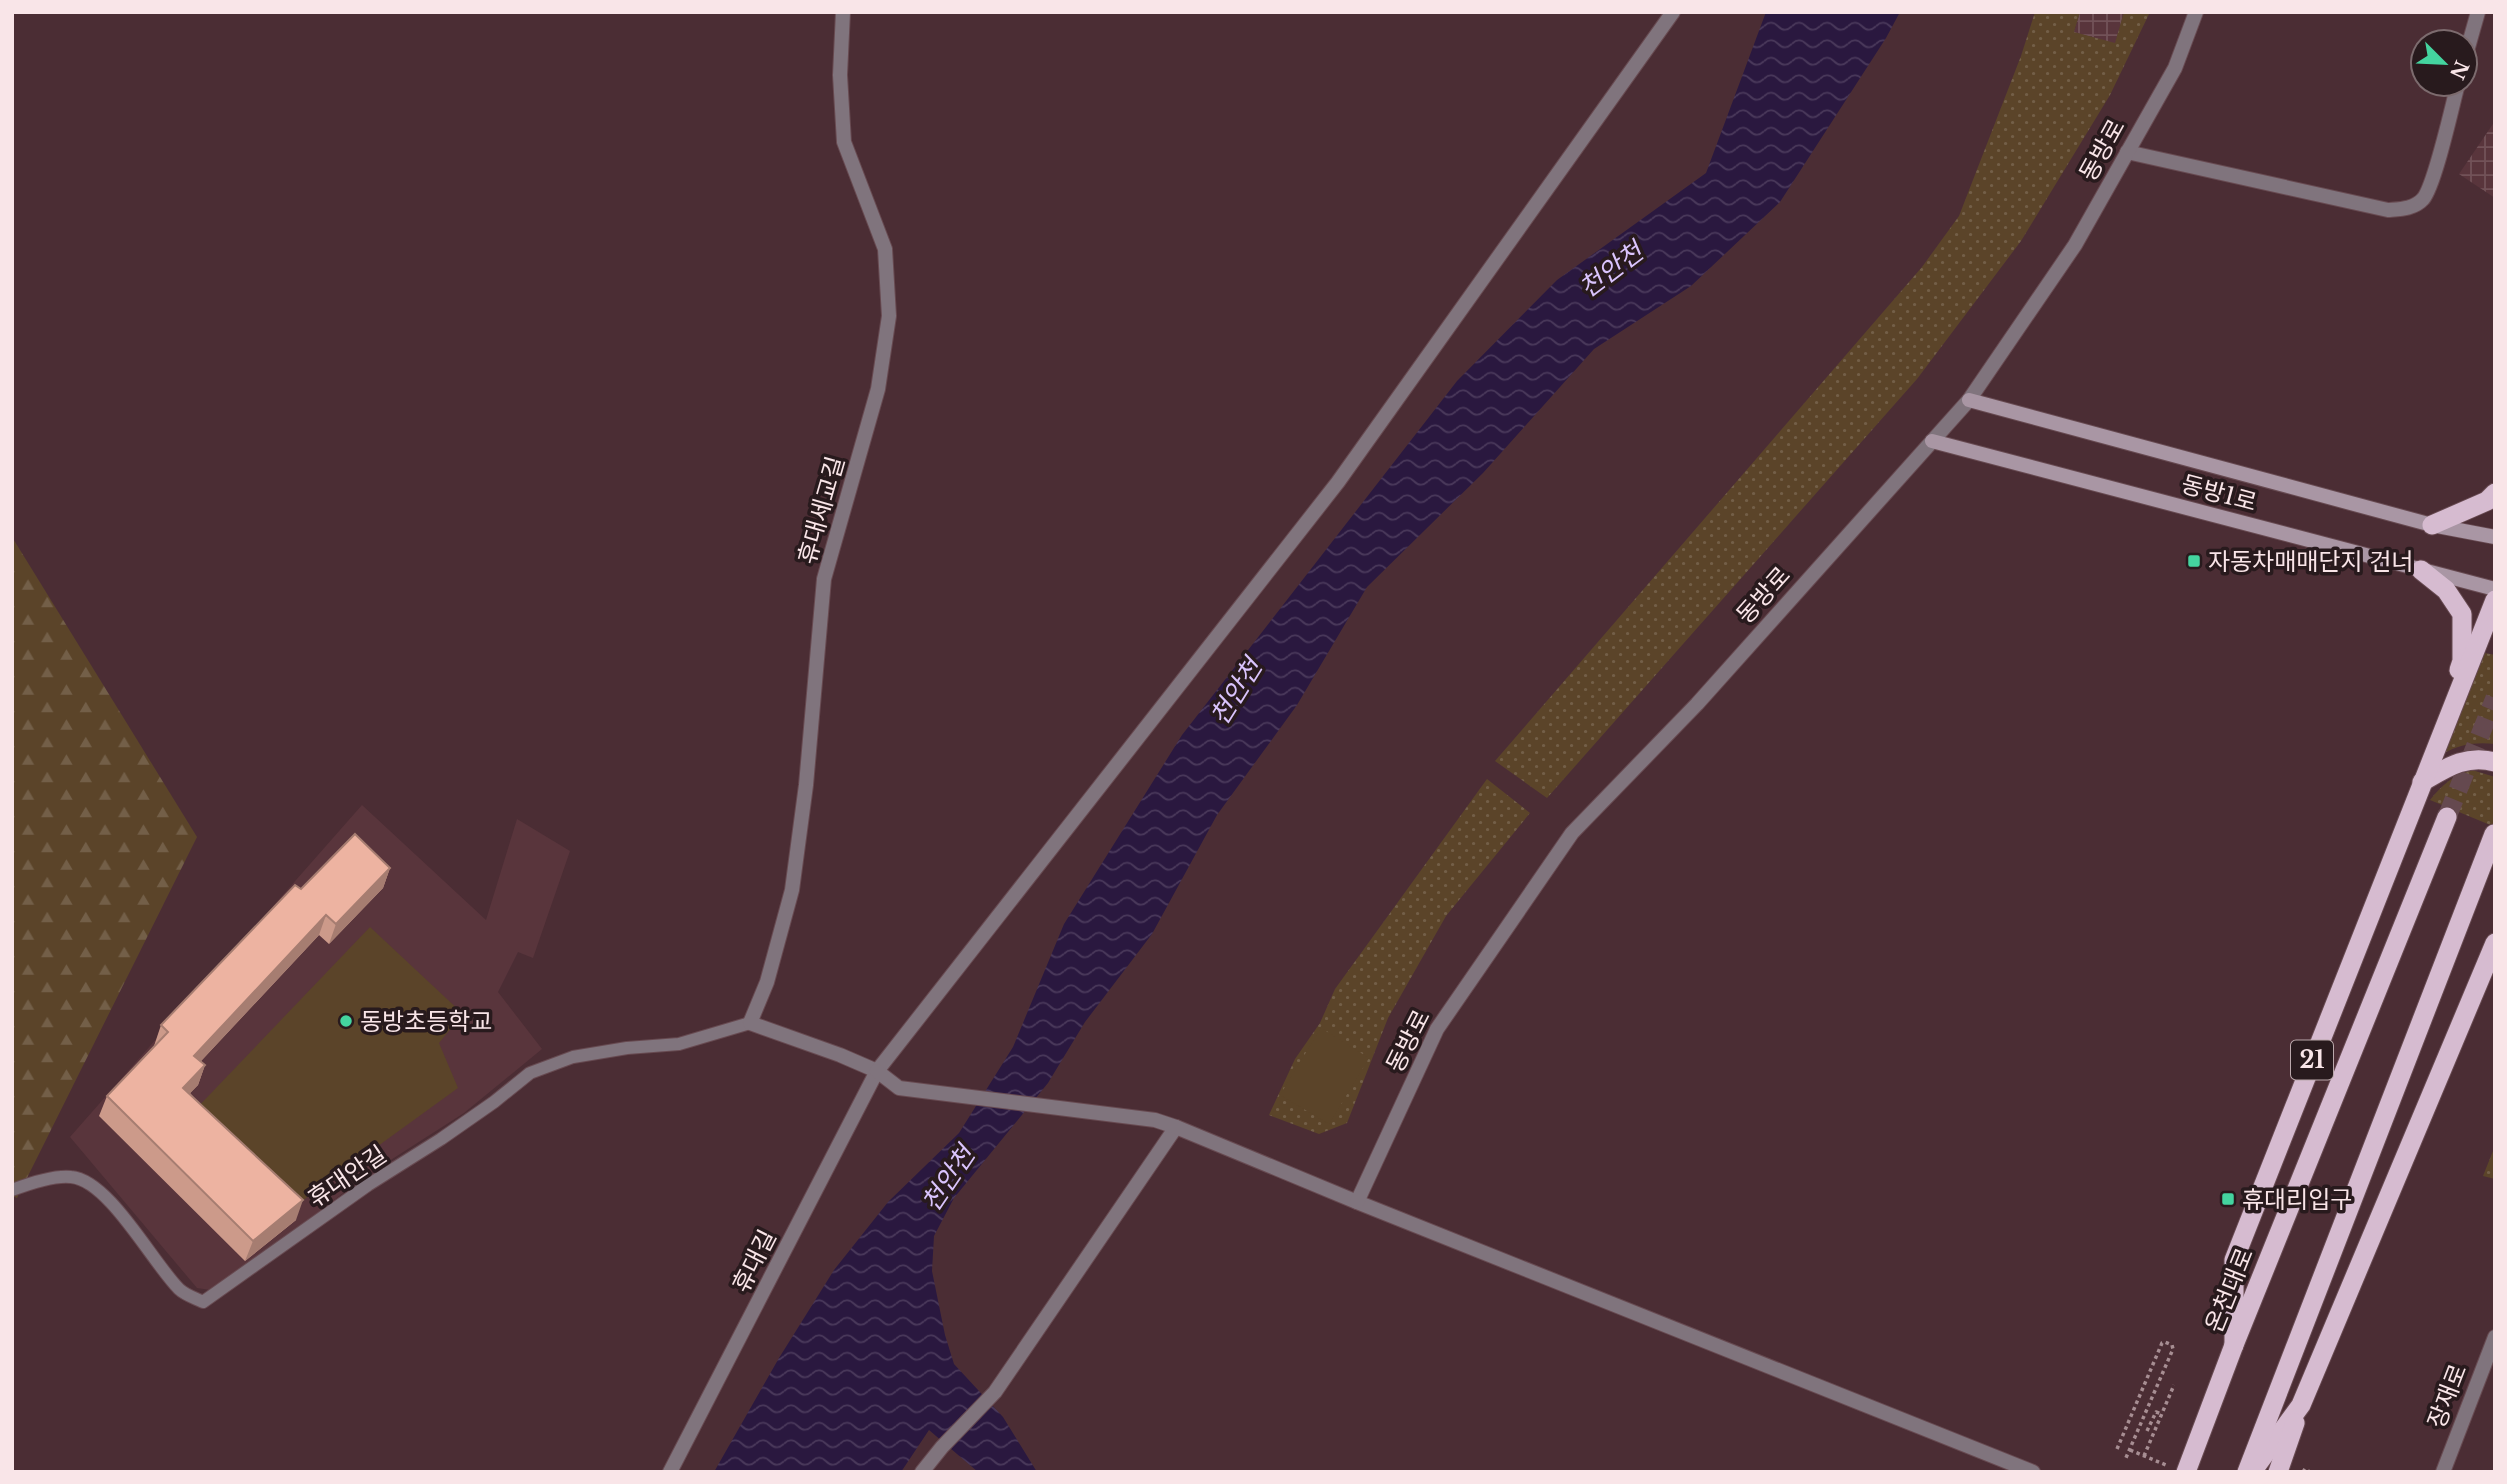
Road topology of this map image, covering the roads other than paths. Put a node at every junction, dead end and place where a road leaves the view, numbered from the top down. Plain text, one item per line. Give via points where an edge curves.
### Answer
1 (843, 12) edge
2 (1673, 12) edge
3 (2196, 12) edge
4 (2454, 98) edge
5 (2127, 152) junction
6 (1969, 400) junction
7 (1932, 441) junction
8 (2495, 493) edge
9 (2432, 525) junction
10 (2495, 537) edge
11 (2421, 570) junction
12 (2495, 589) edge
13 (2495, 600) edge
14 (2448, 719) junction
15 (2495, 762) edge
16 (2422, 782) junction
17 (2447, 817) tunnel mouth
18 (2494, 834) edge
19 (2495, 943) edge
20 (750, 1023) junction
21 (877, 1071) junction
22 (1176, 1127) junction
23 (12, 1190) edge
24 (1357, 1202) junction
25 (2495, 1337) edge
26 (2234, 1345) junction
27 (2301, 1405) junction
28 (2177, 1469) edge
29 (670, 1472) edge
30 (922, 1472) edge
31 (2033, 1472) edge
32 (2247, 1472) edge
33 (2253, 1472) edge
34 (2278, 1472) edge
35 (2443, 1472) edge

1 - 20 street, 휴대세교길 via 844,142 885,249 889,316 878,389 824,579 792,890 767,982
2 - 21 street, 휴대길 via 1338,482
3 - 5 street, 동방로 via 2175,68
4 - 5 street via 2423,199 2407,209 2388,210
5 - 6 street, 동방로 via 2075,245
6 - 7 street, 동방로
6 - 9 main road, 동방1로
7 - 11 main road, 동방1로
7 - 24 street, 동방로 via 1696,704 1572,833 1437,1029
8 - 9 highway via 2487,501
9 - 10 main road, 동방1로
11 - 12 main road, 동방1로
11 - 14 highway via 2446,590 2462,614 2462,661
13 - 14 highway, 21
14 - 16 highway, 21
15 - 16 highway via 2465,760
16 - 26 highway, 21 via 2234,1260
17 - 26 highway, 온천대로 / 21
18 - 32 highway
19 - 27 highway
20 - 21 street
20 - 23 lane, 휴대안길 via 679,1044 573,1057 530,1073 203,1302 180,1291 124,1218 91,1184 70,1177
21 - 22 street via 899,1088 1155,1120
21 - 29 street, 휴대길
22 - 24 street
22 - 30 street via 995,1392
24 - 31 street
25 - 35 street, 장재로
26 - 28 highway, 온천대로 / 21
27 - 33 highway
27 - 34 highway

